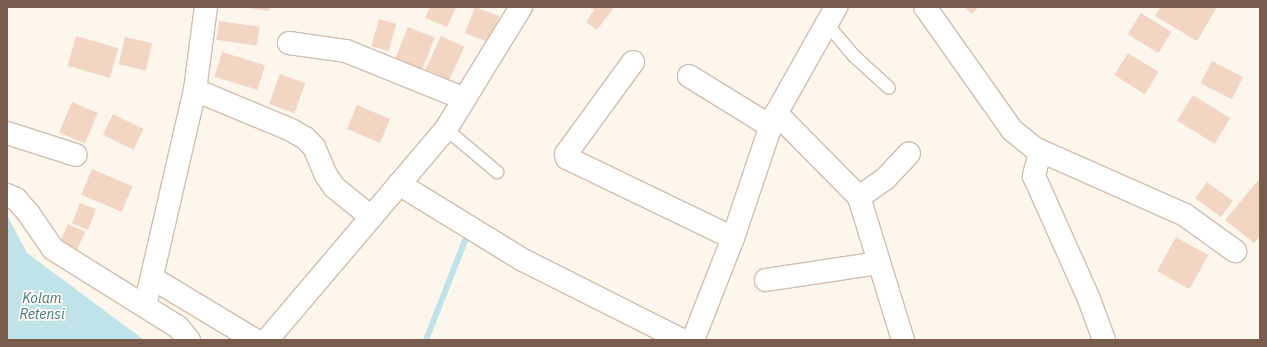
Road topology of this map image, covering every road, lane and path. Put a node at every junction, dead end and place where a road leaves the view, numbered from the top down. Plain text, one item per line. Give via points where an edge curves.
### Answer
1 (206, 7) edge
2 (520, 7) edge
3 (925, 7) edge
4 (832, 15) edge
5 (289, 43) dead end
6 (633, 62) dead end
7 (689, 76) dead end
8 (889, 88) dead end
9 (195, 90) junction
10 (465, 99) junction
11 (773, 119) junction
12 (446, 129) junction
13 (7, 133) edge
14 (909, 152) dead end
15 (1040, 153) junction
16 (76, 155) dead end
17 (497, 172) dead end
18 (399, 184) junction
19 (7, 195) edge
20 (859, 197) junction
21 (371, 217) junction
22 (733, 238) junction
23 (1235, 251) dead end
24 (879, 263) junction
25 (152, 278) junction
26 (766, 280) dead end
27 (145, 306) junction
28 (189, 340) edge
29 (255, 340) edge
30 (267, 340) edge
31 (682, 340) edge
32 (693, 340) edge
33 (903, 340) edge
34 (1104, 340) edge

1 - 9 street
2 - 10 street
3 - 15 street via 1012,130
4 - 8 lane via 854,56
4 - 11 street
5 - 10 street via 346,51
6 - 22 street via 566,154 567,158
7 - 11 street
9 - 21 street via 305,138 314,147 334,187
9 - 25 street
10 - 12 street
11 - 20 street
11 - 22 street
12 - 17 lane
12 - 18 street
13 - 16 street
14 - 20 street via 885,178
15 - 23 street via 1185,215
15 - 34 street via 1034,176 1089,299
18 - 21 street
18 - 31 street via 523,260
19 - 27 street via 16,199 29,214 53,249
20 - 24 street
21 - 30 street
22 - 32 street
24 - 26 street
24 - 33 street
25 - 27 street
25 - 29 street
27 - 28 street via 178,328

